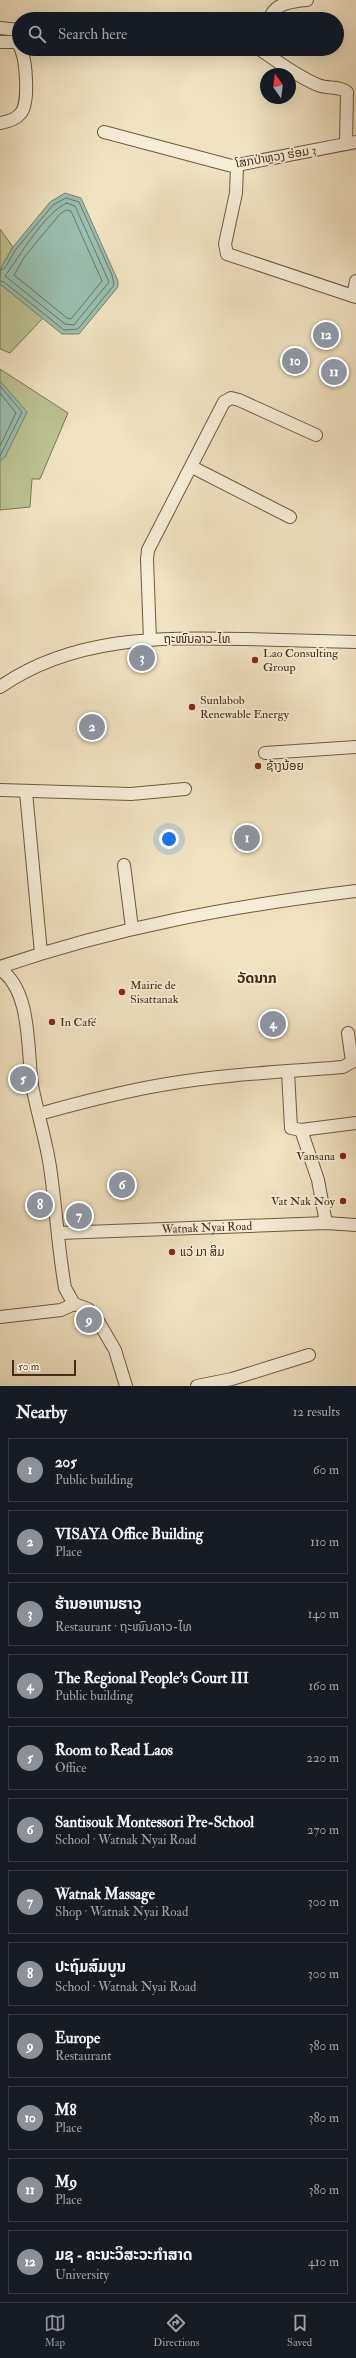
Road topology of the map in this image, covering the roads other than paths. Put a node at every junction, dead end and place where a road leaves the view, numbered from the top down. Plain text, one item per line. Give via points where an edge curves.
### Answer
1 (307, 0) edge
2 (273, 12) edge
3 (0, 28) edge
4 (12, 29) edge
5 (0, 42) edge
6 (12, 42) edge
7 (22, 56) edge
8 (275, 56) edge
9 (0, 123) edge
10 (104, 132) dead end
11 (351, 143) edge
12 (237, 166) junction
13 (356, 281) edge
14 (354, 297) edge
15 (316, 435) dead end
16 (192, 467) junction
17 (290, 517) dead end
18 (150, 640) junction
19 (356, 642) edge
20 (0, 687) edge
21 (356, 747) edge
22 (265, 753) dead end
23 (185, 789) dead end
24 (0, 790) edge
25 (26, 792) junction
26 (124, 865) dead end
27 (356, 891) edge
28 (132, 928) junction
29 (41, 953) junction
30 (0, 968) edge
31 (348, 1033) dead end
32 (288, 1072) junction
33 (39, 1114) junction
34 (356, 1123) edge
35 (301, 1130) junction
36 (326, 1223) junction
37 (356, 1225) edge
38 (59, 1233) junction
39 (74, 1304) junction
40 (0, 1317) edge
41 (309, 1355) dead end
42 (126, 1386) edge
43 (197, 1386) edge

1 - 2 street via 284,4
3 - 4 street
5 - 6 street
7 - 9 street via 25,70 23,110 15,117
8 - 11 street via 300,78 322,87 343,88 347,92
10 - 12 street, ໂສກປ່າຫຼວງ ຮ່ອມ 3
11 - 12 street, ໂສກປ່າຫຼວງ ຮ່ອມ 3
12 - 14 street via 236,193 225,244 227,254
13 - 14 street
15 - 16 street via 231,398 224,402
16 - 17 street
16 - 18 street via 148,550
18 - 19 street, ຖະໜົນລາວ-ໄທ via 209,638
18 - 20 street, ຖະໜົນລາວ-ໄທ via 122,642 68,653 23,673
21 - 22 street
23 - 25 street via 131,794
24 - 25 street
25 - 29 street
26 - 28 street
27 - 28 street via 252,904
28 - 29 street
29 - 30 street
30 - 33 street via 11,978 21,1000 26,1021 32,1086
31 - 32 street via 352,1062 349,1066
32 - 33 street via 260,1072 168,1084 109,1095
32 - 35 street via 290,1126 292,1129
33 - 38 street via 50,1166
34 - 35 street
35 - 36 street via 318,1180
36 - 37 street, Watnak Nyai Road
36 - 38 street, Watnak Nyai Road
38 - 39 street via 58,1266 65,1288
39 - 40 street via 60,1310
39 - 42 street via 88,1309 98,1321 115,1350
41 - 43 street via 232,1380

